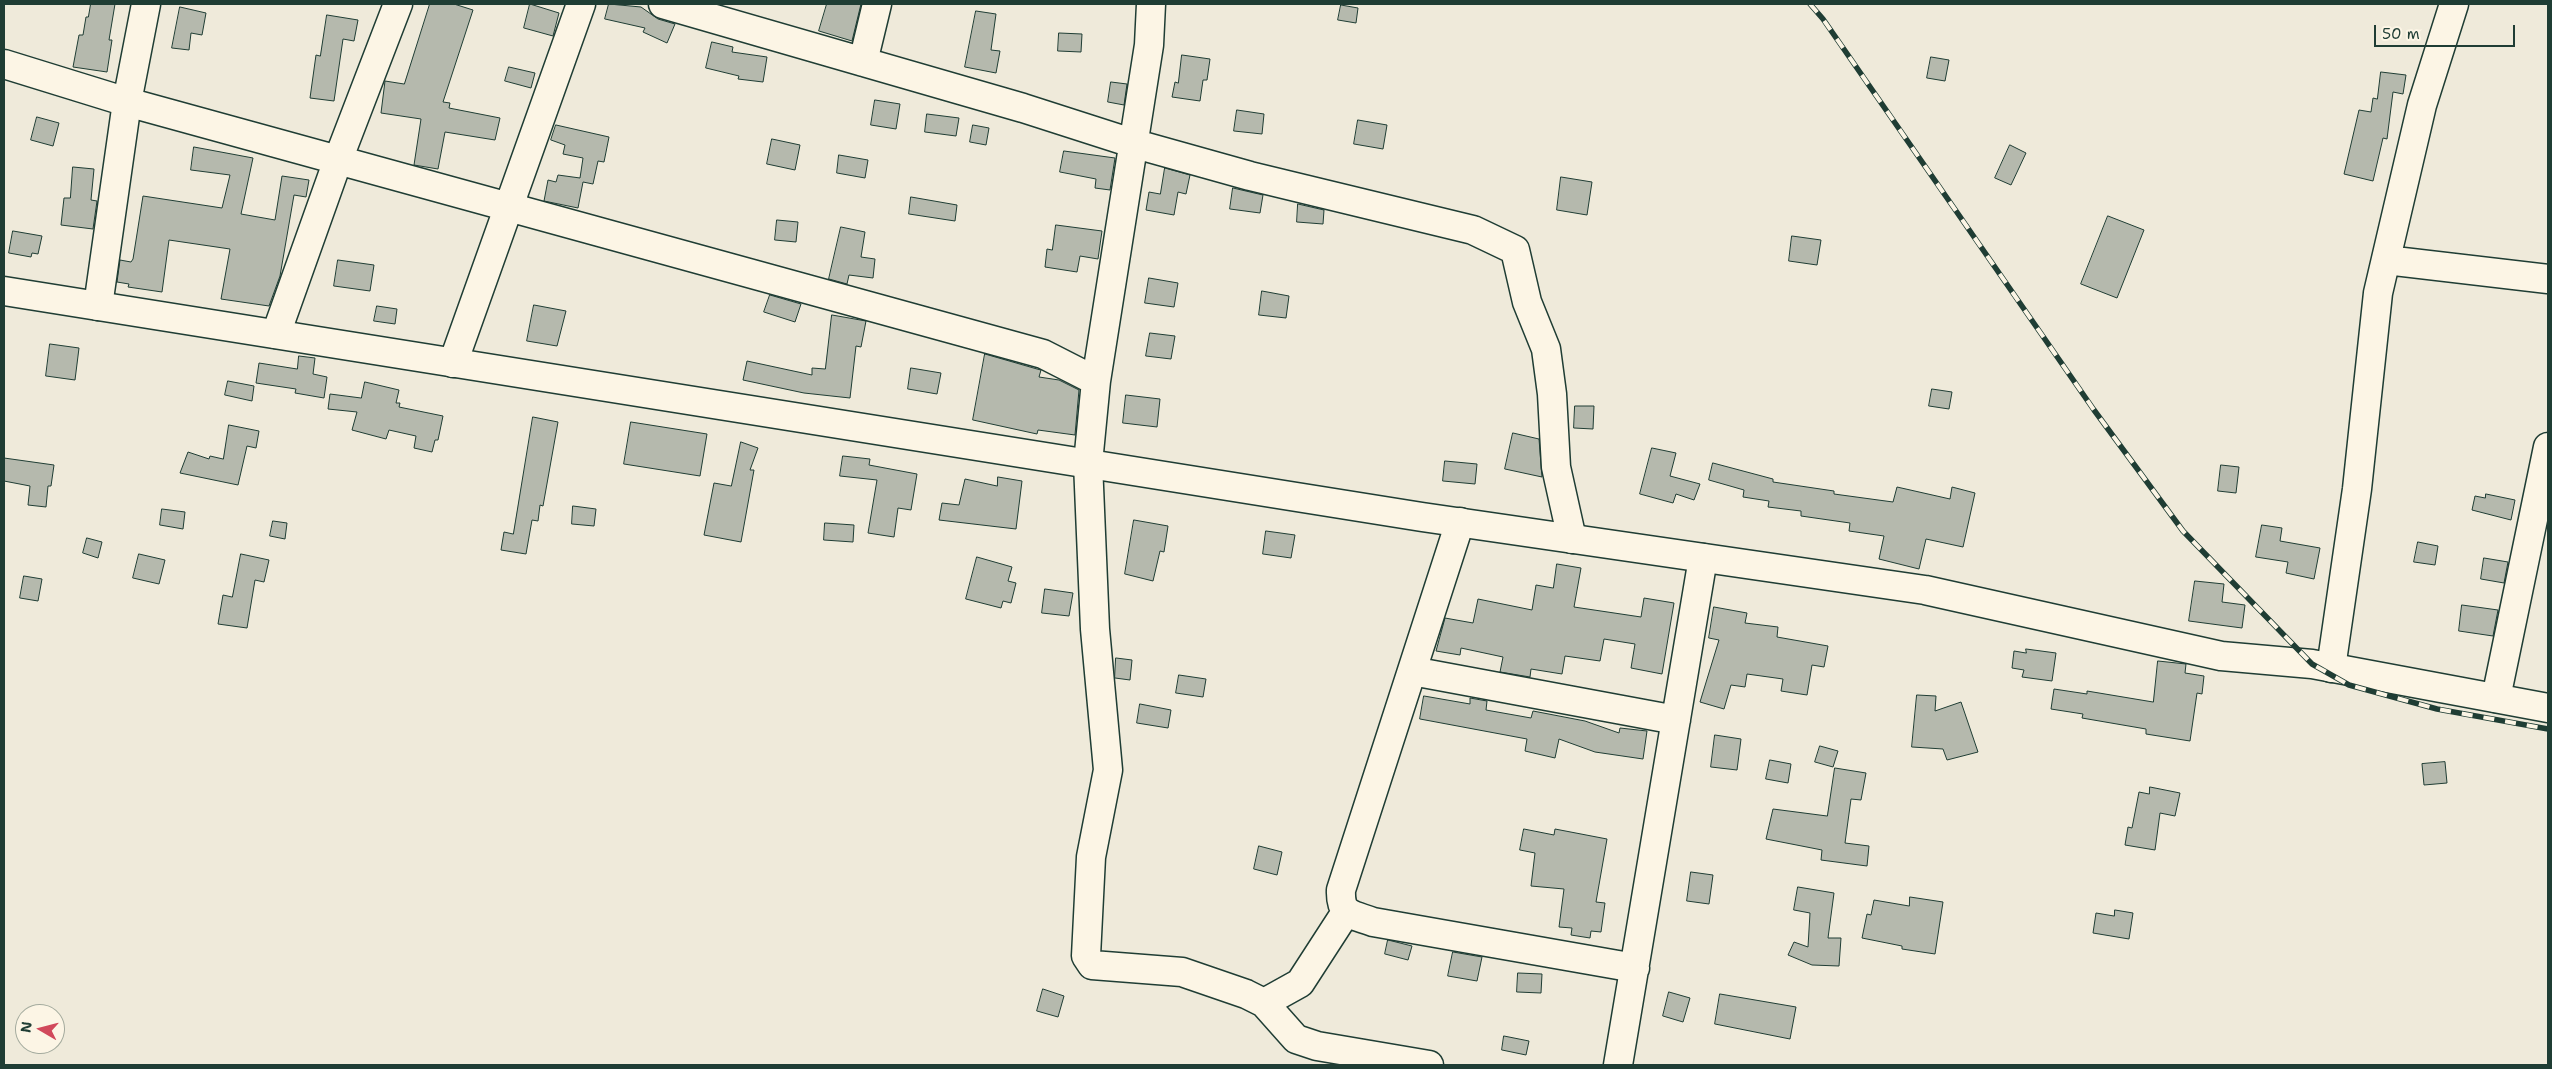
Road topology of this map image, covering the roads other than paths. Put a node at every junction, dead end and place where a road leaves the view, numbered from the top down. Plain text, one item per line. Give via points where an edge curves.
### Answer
1 (146, 4) edge
2 (398, 4) edge
3 (582, 4) edge
4 (662, 4) edge
5 (877, 4) edge
6 (1151, 4) edge
7 (2454, 4) edge
8 (863, 62) junction
9 (4, 64) edge
10 (126, 102) junction
11 (1132, 144) junction
12 (338, 160) junction
13 (509, 207) junction
14 (2386, 260) junction
15 (2548, 279) edge
16 (4, 291) edge
17 (98, 306) junction
18 (276, 334) junction
19 (453, 363) junction
20 (1096, 380) junction
21 (2548, 447) edge
22 (1088, 464) junction
23 (1460, 522) junction
24 (1572, 539) junction
25 (1703, 558) junction
26 (2331, 668) junction
27 (1412, 671) junction
28 (2496, 698) junction
29 (2548, 708) edge
30 (1676, 720) junction
31 (1346, 912) junction
32 (1635, 968) junction
33 (1264, 1003) junction
34 (1429, 1065) edge
35 (1618, 1065) edge

1 - 10 street
2 - 12 street
3 - 13 street
4 - 8 street
5 - 8 street
6 - 11 street via 1149,45
7 - 14 street via 2422,105
8 - 11 street via 1023,108
9 - 10 street
10 - 12 street
10 - 17 street
11 - 20 street
11 - 24 street via 1473,230 1515,250 1527,302 1546,349 1556,467
12 - 13 street
12 - 18 street
13 - 19 street
13 - 20 street via 1043,354
14 - 15 street
14 - 26 street via 2378,293 2357,489
16 - 17 street
17 - 18 street
18 - 19 street
19 - 22 street
20 - 22 street
21 - 28 street
22 - 23 street
22 - 33 street via 1096,628 1108,770 1091,857 1086,956 1092,966 1182,972
23 - 24 street
23 - 27 street
24 - 25 street
25 - 26 street via 1925,590 2222,656
25 - 30 street
26 - 28 street
27 - 30 street
27 - 31 street via 1341,890 1341,904
28 - 29 street
30 - 32 street
31 - 32 street via 1373,922
31 - 33 street via 1300,984
32 - 35 street
33 - 34 street via 1296,1039 1318,1046

